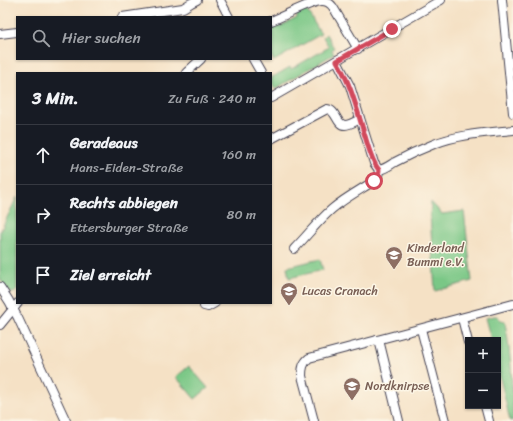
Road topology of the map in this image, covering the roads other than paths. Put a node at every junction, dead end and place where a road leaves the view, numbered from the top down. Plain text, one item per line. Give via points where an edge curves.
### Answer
1 (197, 0) edge
2 (220, 0) edge
3 (441, 0) edge
4 (502, 0) edge
5 (129, 16) edge
6 (228, 16) edge
7 (272, 22) edge
8 (16, 32) edge
9 (0, 34) edge
10 (358, 49) junction
11 (200, 60) edge
12 (254, 60) edge
13 (337, 61) junction
14 (187, 72) edge
15 (260, 72) edge
16 (272, 95) edge
17 (513, 113) edge
18 (360, 119) junction
19 (513, 130) edge
20 (272, 138) edge
21 (379, 170) junction
22 (294, 249) dead end
23 (0, 287) edge
24 (213, 304) edge
25 (513, 304) edge
26 (15, 306) edge
27 (202, 307) edge
28 (462, 318) junction
29 (0, 325) edge
30 (421, 329) junction
31 (467, 337) edge
32 (377, 340) junction
33 (486, 409) edge
34 (66, 421) edge
35 (314, 421) edge
36 (399, 421) edge
37 (445, 421) edge
38 (489, 421) edge

1 - 5 street via 183,8
2 - 6 street
3 - 10 street
4 - 17 street
7 - 10 street via 316,2 325,1 333,6
8 - 9 street
10 - 13 street
11 - 14 street
12 - 15 street
13 - 16 street
13 - 18 street via 348,82
18 - 20 street via 345,125 340,123 332,110 327,109
18 - 21 street via 374,164
19 - 21 street via 444,140
21 - 22 street via 374,181 332,209
23 - 26 street
24 - 27 street
25 - 28 street
26 - 29 street
26 - 34 street
28 - 30 street
28 - 31 street
30 - 32 street
30 - 37 street
32 - 35 street via 314,356 304,362 302,376
32 - 36 street
33 - 38 street

